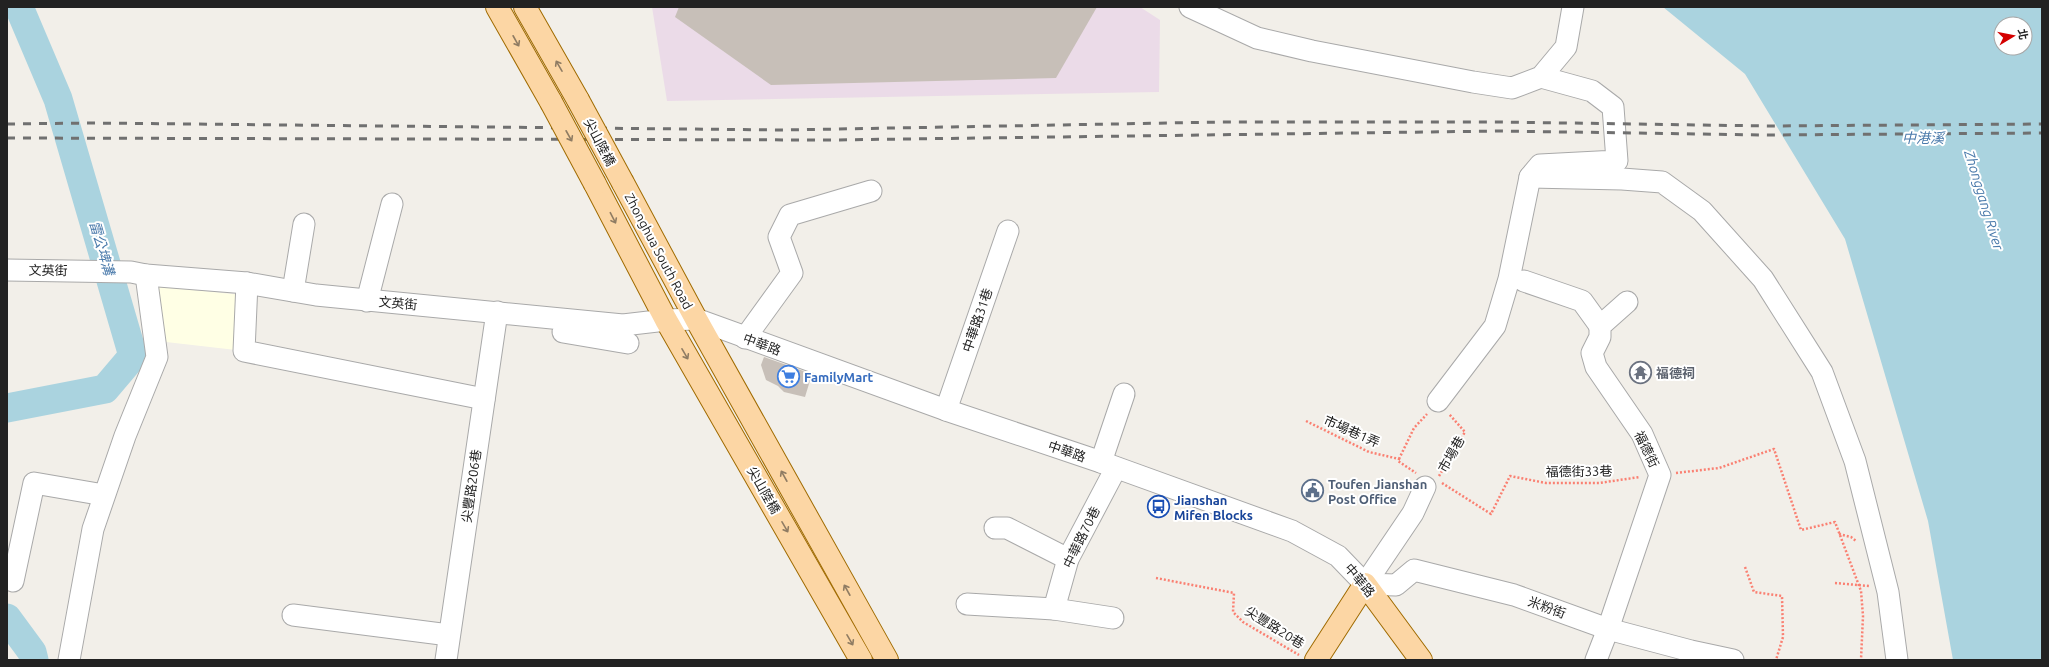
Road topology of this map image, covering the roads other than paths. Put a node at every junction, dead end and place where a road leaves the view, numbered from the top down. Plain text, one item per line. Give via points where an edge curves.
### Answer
1 (497, 7) edge
2 (525, 7) edge
3 (1190, 7) edge
4 (1573, 7) edge
5 (1541, 77) junction
6 (1530, 177) junction
7 (623, 183) joint
8 (595, 184) joint
9 (871, 191) dead end
10 (392, 204) dead end
11 (304, 224) dead end
12 (1008, 231) dead end
13 (7, 270) edge
14 (138, 273) junction
15 (1524, 281) dead end
16 (247, 283) junction
17 (293, 291) junction
18 (367, 300) junction
19 (1627, 302) dead end
20 (497, 312) junction
21 (696, 319) junction
22 (666, 320) junction
23 (1600, 326) junction
24 (745, 338) junction
25 (628, 343) dead end
26 (1124, 394) dead end
27 (484, 399) junction
28 (1438, 402) road end
29 (946, 410) junction
30 (1109, 465) junction
31 (1431, 483) road end
32 (104, 495) junction
33 (996, 528) dead end
34 (1068, 559) junction
35 (13, 581) dead end
36 (1365, 584) junction
37 (967, 604) dead end
38 (1054, 609) junction
39 (293, 615) dead end
40 (1113, 618) dead end
41 (1608, 629) junction
42 (449, 635) junction
43 (1309, 658) edge
44 (68, 660) edge
45 (446, 660) edge
46 (861, 660) edge
47 (887, 660) edge
48 (1421, 660) edge
49 (1596, 660) edge
50 (1733, 660) edge
51 (1897, 660) edge

1 -> 8 main road, 尖山陸橋, bridge
7 -> 2 main road, 尖山陸橋, bridge
3 - 5 street via 1257,38 1312,51 1512,88
4 - 5 street via 1566,47
5 - 6 street via 1592,91 1613,107 1617,161 1540,165
6 - 28 street via 1509,279 1495,326
6 - 51 street via 1662,182 1702,211 1762,279 1822,372 1855,462 1887,587
7 - 21 main road, Zhonghua South Road
8 -> 22 main road, Zhonghua South Road
9 - 24 street via 790,215 779,237 792,273
10 - 18 street
11 - 17 street
12 - 29 street, 中華路31巷
13 - 14 street, 文英街
14 - 16 street, 文英街
14 - 32 street via 157,356
15 - 23 street via 1582,301
16 - 17 street, 文英街
16 - 27 street via 244,351
17 - 18 street, 文英街
18 - 20 street, 文英街
19 - 23 street
20 - 22 street, 文英街 via 623,325
20 - 25 street via 506,322
20 - 27 street, 尖豐路206巷
21 - 22 street, 中華路
21 - 24 street, 中華路
47 -> 21 main road, 尖山陸橋
22 -> 46 main road, 尖山陸橋
23 - 41 street, 福德街 via 1600,336 1592,353 1596,366 1642,434 1660,474
24 - 29 street, 中華路
26 - 30 street, 中華路70巷
27 - 42 street, 尖豐路206巷
29 - 30 street, 中華路
30 - 34 street, 中華路70巷
30 - 36 street, 中華路 via 1292,531 1338,556
31 - 36 street
32 - 35 street via 34,483
32 - 44 street via 94,529
33 - 34 street via 1007,528
34 - 38 street, 中華路70巷
36 - 41 street, 米粉街 via 1396,585 1414,570 1514,595
36 - 43 main road
36 - 48 main road, 中華路
37 - 38 street
38 - 40 street
39 - 42 street
41 - 49 street, 福德街
41 - 50 street, 米粉街
42 - 45 street, 尖豐路206巷

